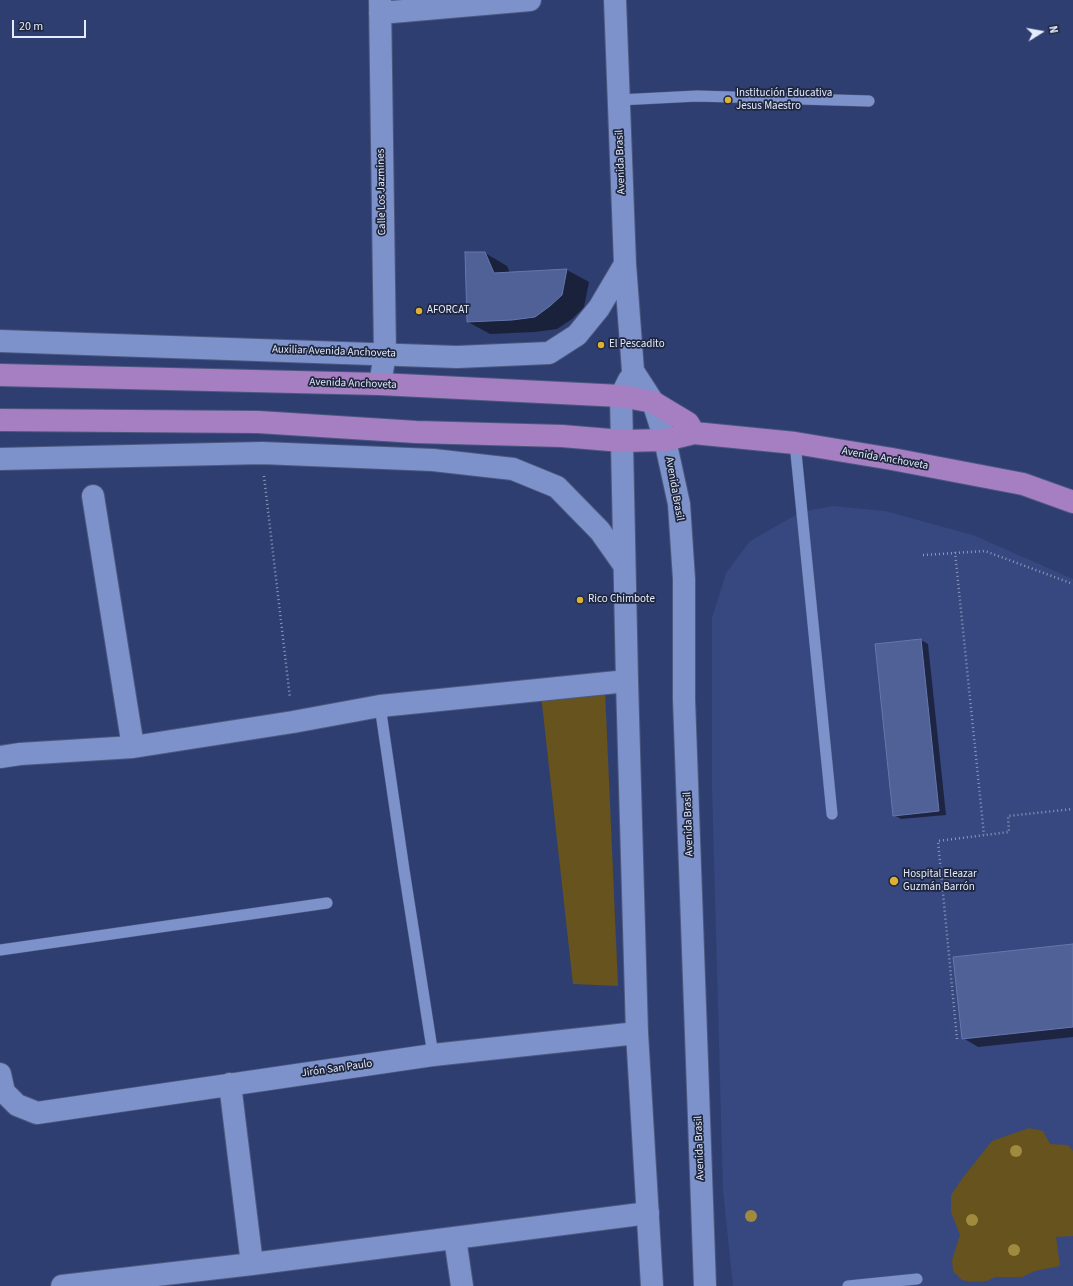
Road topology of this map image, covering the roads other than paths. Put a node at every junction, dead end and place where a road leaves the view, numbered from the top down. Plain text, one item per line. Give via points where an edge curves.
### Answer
1 (530, 0) edge
2 (615, 0) edge
3 (380, 7) edge
4 (619, 100) junction
5 (869, 100) dead end
6 (625, 264) junction
7 (0, 341) edge
8 (385, 354) junction
9 (633, 371) junction
10 (0, 375) edge
11 (380, 384) junction
12 (620, 396) junction
13 (653, 402) junction
14 (0, 420) edge
15 (694, 433) junction
16 (665, 440) junction
17 (622, 441) junction
18 (795, 443) junction
19 (0, 459) edge
20 (93, 496) dead end
21 (1073, 502) edge
22 (624, 565) junction
23 (627, 681) junction
24 (380, 706) junction
25 (133, 747) junction
26 (0, 757) edge
27 (832, 814) dead end
28 (327, 903) dead end
29 (0, 950) edge
30 (638, 1033) junction
31 (433, 1055) junction
32 (0, 1074) edge
33 (230, 1084) junction
34 (648, 1213) junction
35 (455, 1238) junction
36 (252, 1264) junction
37 (917, 1279) dead end
38 (62, 1286) edge
39 (462, 1286) edge
40 (652, 1286) edge
41 (705, 1286) edge
42 (848, 1286) edge

1 - 3 main road
2 - 4 main road, Avenida Brasil
3 - 8 main road, Calle Los Jazmines
4 - 5 lane via 697,96
4 - 6 main road, Avenida Brasil
6 - 8 main road, Auxiliar Avenida Anchoveta via 599,308 577,335 549,352 457,357
6 - 9 main road, Avenida Brasil
7 - 8 main road, Auxiliar Avenida Anchoveta
8 - 11 main road, Calle Los Jazmines
9 - 12 main road
9 - 13 main road, Avenida Brasil
10 - 11 main road, Avenida Anchoveta
11 - 12 main road, Avenida Anchoveta
12 - 13 main road, Avenida Anchoveta
12 - 17 main road
13 - 15 main road, Avenida Anchoveta via 688,424
13 - 16 main road, Avenida Brasil
14 - 17 main road, Avenida Anchoveta via 258,422
15 - 16 main road, Avenida Anchoveta
15 - 18 main road, Avenida Anchoveta
16 - 17 main road, Avenida Anchoveta
16 - 41 main road, Avenida Brasil via 679,504 684,579 684,699
17 - 22 main road
18 - 21 main road, Avenida Anchoveta via 1023,484
18 - 27 lane
19 - 22 main road via 262,453 432,460 513,469 557,486 600,531
20 - 25 main road
22 - 23 main road
23 - 24 main road
23 - 30 main road
24 - 25 main road
24 - 31 lane
25 - 26 main road
28 - 29 lane
30 - 31 main road, Jirón San Paulo
30 - 34 main road
31 - 33 main road, Jirón San Paulo
32 - 33 main road, Jirón San Paulo via 4,1092 17,1105 37,1113
33 - 36 main road
34 - 35 main road
34 - 40 main road
35 - 36 main road
35 - 39 main road
36 - 38 main road
37 - 42 lane

